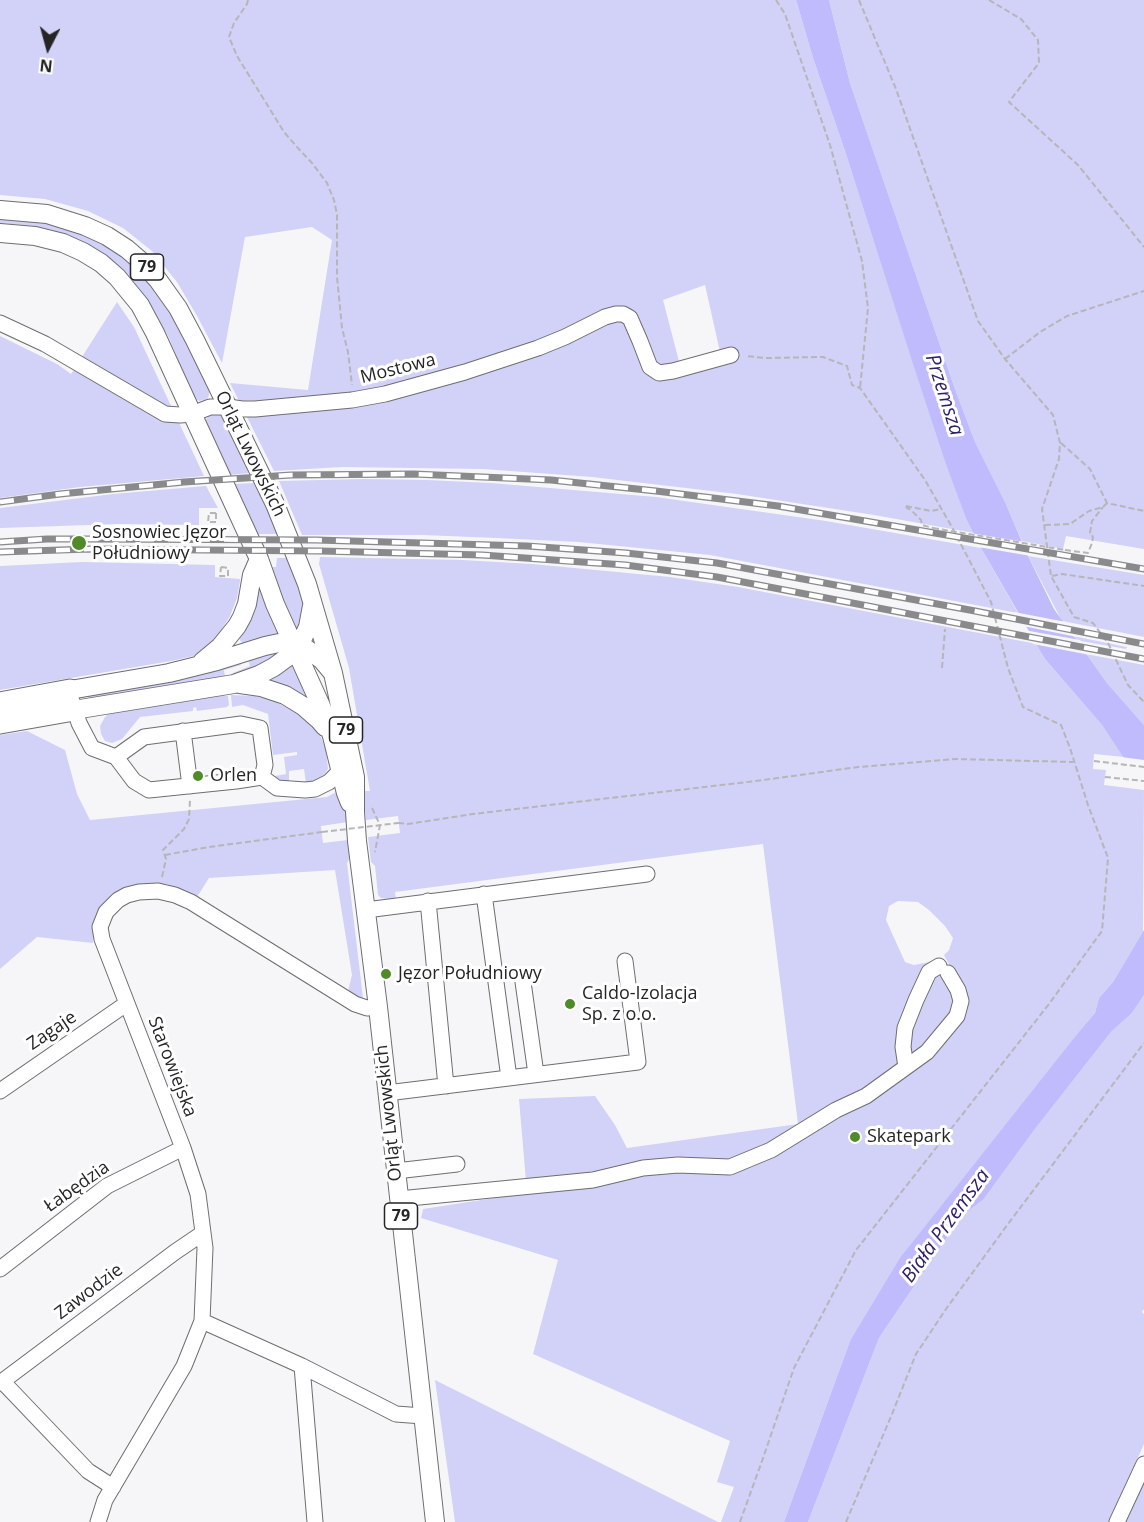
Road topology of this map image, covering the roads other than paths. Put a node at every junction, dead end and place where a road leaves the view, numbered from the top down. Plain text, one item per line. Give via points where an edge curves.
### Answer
1 (0, 210) edge
2 (0, 233) edge
3 (0, 323) edge
4 (731, 355) road end
5 (228, 407) junction
6 (192, 414) junction
7 (258, 559) junction
8 (313, 601) junction
9 (295, 646) junction
10 (198, 666) junction
11 (333, 674) junction
12 (234, 684) junction
13 (72, 700) junction
14 (0, 702) edge
15 (0, 723) edge
16 (183, 731) junction
17 (332, 736) junction
18 (116, 758) junction
19 (341, 770) junction
20 (262, 777) junction
21 (190, 786) junction
22 (355, 812) junction
23 (647, 874) dead end
24 (484, 894) junction
25 (428, 901) junction
26 (366, 910) junction
27 (625, 961) dead end
28 (523, 982) dead end
29 (126, 1004) junction
30 (378, 1007) junction
31 (906, 1066) junction
32 (536, 1074) junction
33 (508, 1078) junction
34 (446, 1086) junction
35 (0, 1090) edge
36 (387, 1093) junction
37 (183, 1148) junction
38 (457, 1164) dead end
39 (396, 1171) junction
40 (399, 1199) junction
41 (203, 1233) junction
42 (0, 1269) edge
43 (202, 1321) junction
44 (302, 1366) junction
45 (1, 1382) edge
46 (423, 1416) junction
47 (1144, 1464) edge
48 (112, 1487) junction
49 (98, 1522) edge
50 (315, 1522) edge
51 (435, 1522) edge
52 (1117, 1522) edge

1 - 5 main road, Orląt Lwowskich / 79 via 37,212 76,222 107,236 134,255 178,308
2 - 6 main road, Orląt Lwowskich / 79 via 63,243 101,263 117,277 146,316
3 - 6 street, Mostowa via 45,344 165,414
4 - 5 street, Mostowa via 659,373 650,367 630,318 616,314 538,348 385,394 255,409
5 - 6 street, Mostowa via 210,407
5 - 8 main road, Orląt Lwowskich / 79 via 284,524
6 - 7 main road, Orląt Lwowskich / 79
7 - 9 main road, Orląt Lwowskich / 79
7 - 10 main road via 237,626
8 - 9 main road via 308,627
8 - 11 main road, Orląt Lwowskich / 79
9 - 10 main road via 279,643
9 - 11 main road via 315,654
9 - 12 main road via 274,667
9 - 17 main road, Orląt Lwowskich / 79
10 - 13 main road
11 - 22 main road, Orląt Lwowskich / 79 via 356,777
12 - 13 main road
12 - 17 main road via 285,695 303,706
13 - 14 highway
13 - 15 highway
13 - 18 street via 92,748
16 - 18 street via 144,736
16 - 20 street via 241,724 260,728 265,765
16 - 21 street
17 - 19 main road, Orląt Lwowskich / 79
18 - 21 street via 134,781 149,790
19 - 20 street via 329,782 305,790 277,788
19 - 22 main road, Orląt Lwowskich / 79
20 - 21 street
22 - 26 main road, Orląt Lwowskich / 79
23 - 24 street
24 - 25 street
24 - 33 street
25 - 26 street
25 - 34 street
26 - 30 main road, Orląt Lwowskich / 79
27 - 32 street via 638,1062
28 - 32 street
29 - 30 street, Starowiejska via 100,927 111,905 118,900 139,892 158,891 191,902 355,1004
29 - 35 street, Zagaje
29 - 37 street, Starowiejska
30 - 36 main road, Orląt Lwowskich / 79
31 - 31 street via 927,1052 957,1016 961,1001 958,990 943,970 929,972 905,1028
31 - 40 street via 866,1096 771,1150 730,1167 643,1168 593,1180
32 - 33 street
33 - 34 street
34 - 36 street
36 - 39 main road, Orląt Lwowskich / 79
37 - 41 street, Starowiejska via 198,1194
37 - 42 street, Łabędzia via 107,1186
38 - 39 street
39 - 40 main road, Orląt Lwowskich / 79
40 - 46 main road, Orląt Lwowskich / 79
41 - 43 street, Starowiejska
41 - 45 street, Zawodzie
43 - 44 street
43 - 48 street, Starowiejska via 184,1366
44 - 46 street via 396,1414
44 - 50 street
45 - 48 street via 88,1471
46 - 51 main road, Orląt Lwowskich / 79
47 - 52 street
48 - 49 street, Starowiejska

